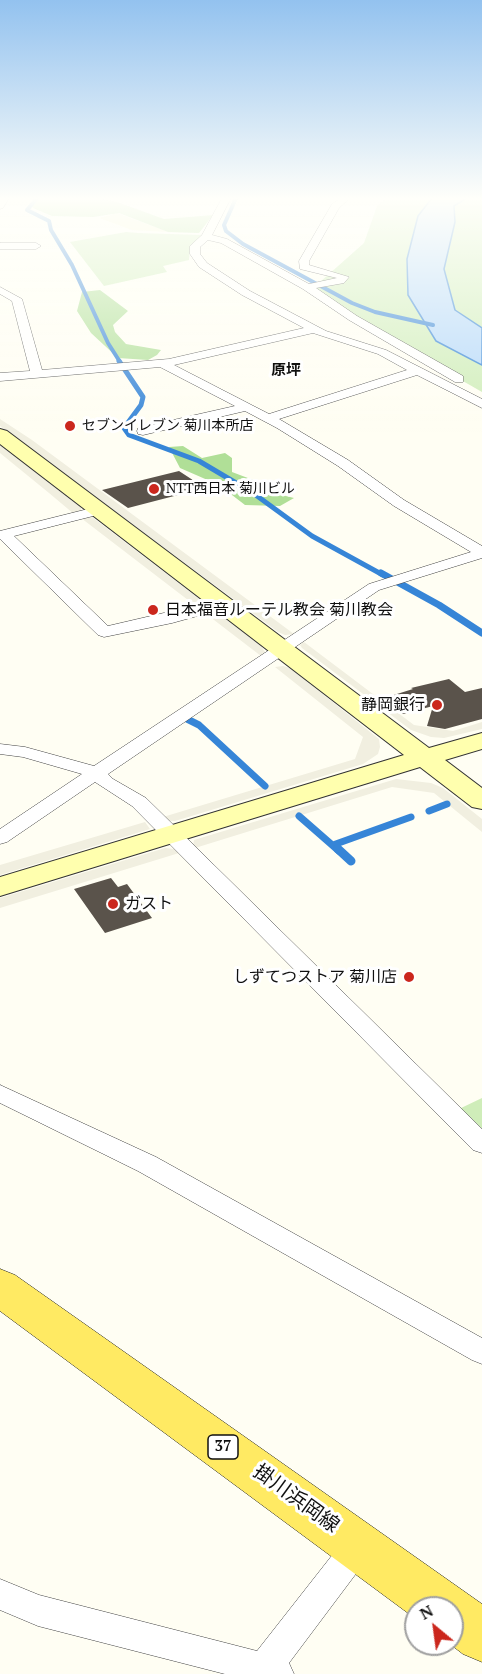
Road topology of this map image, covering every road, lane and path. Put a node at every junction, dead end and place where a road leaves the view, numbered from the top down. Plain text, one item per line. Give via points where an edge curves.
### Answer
1 (220, 276) edge
2 (288, 276) edge
3 (341, 276) edge
4 (308, 287) junction
5 (1, 291) edge
6 (314, 329) junction
7 (161, 363) junction
8 (416, 370) junction
9 (37, 374) junction
10 (0, 377) edge
11 (482, 392) edge
12 (482, 404) edge
13 (247, 407) junction
14 (268, 418) junction
15 (143, 431) dead end
16 (0, 435) edge
17 (99, 510) junction
18 (2, 535) edge
19 (482, 553) edge
20 (224, 604) junction
21 (284, 649) junction
22 (482, 741) edge
23 (0, 748) edge
24 (426, 758) junction
25 (97, 773) junction
26 (482, 801) edge
27 (171, 834) junction
28 (0, 838) edge
29 (0, 886) edge
30 (0, 1093) edge
31 (482, 1144) edge
32 (0, 1287) edge
33 (482, 1352) edge
34 (359, 1545) junction
35 (0, 1594) edge
36 (428, 1596) edge
37 (464, 1623) edge
38 (482, 1636) edge
39 (267, 1672) edge

1 - 6 street
2 - 4 street
3 - 4 street via 345,277 340,281
4 - 11 street via 353,318
5 - 9 street via 17,299
6 - 7 street
6 - 8 street via 382,352
7 - 9 street
7 - 13 street
8 - 12 street
8 - 14 street
9 - 10 street
13 - 14 street
13 - 15 street
14 - 19 street
16 - 17 street
17 - 18 street
17 - 20 street
18 - 20 street via 104,632
19 - 21 street via 374,586
20 - 21 street
21 - 24 street
21 - 25 street
22 - 24 street
23 - 25 street
24 - 26 street
24 - 27 street
25 - 27 street via 106,783 139,802
25 - 28 street
27 - 29 street
27 - 31 street
30 - 33 street via 147,1164
32 - 34 main road, 掛川浜岡線 / 37
34 - 36 main road, 掛川浜岡線 / 37
34 - 39 street
35 - 39 street via 38,1610
37 - 38 main road

